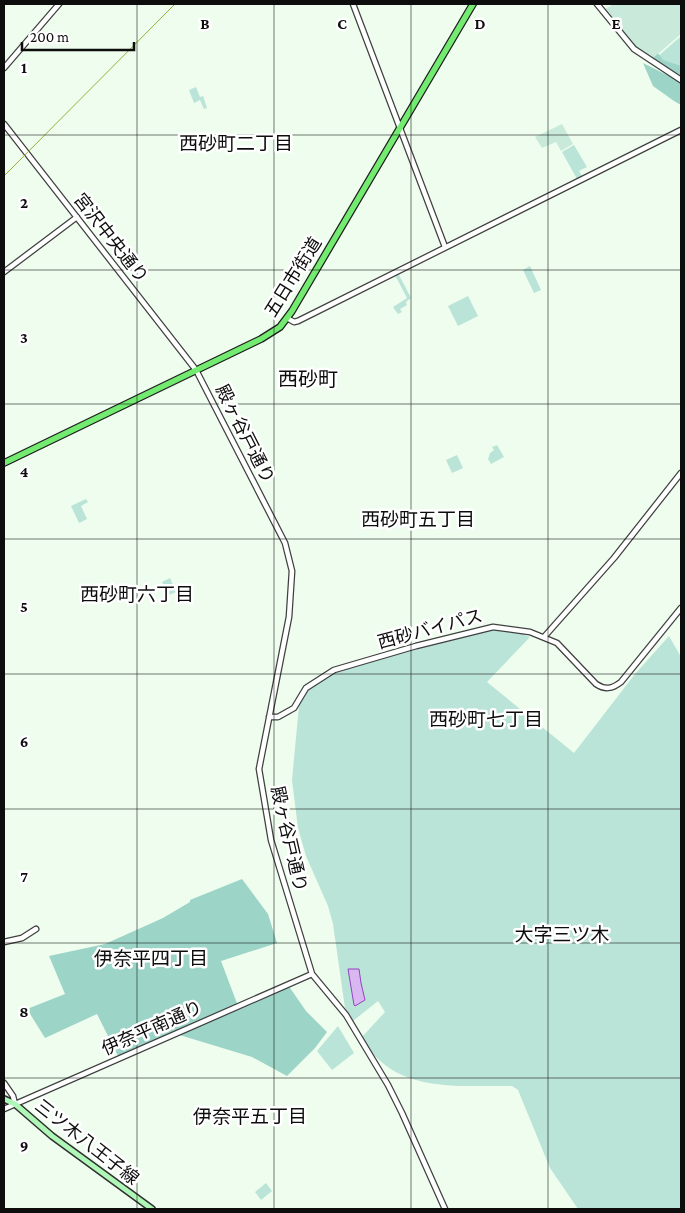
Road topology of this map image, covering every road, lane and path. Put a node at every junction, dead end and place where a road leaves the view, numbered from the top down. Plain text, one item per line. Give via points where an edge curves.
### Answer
1 (59, 4) edge
2 (353, 4) edge
3 (473, 4) edge
4 (597, 4) edge
5 (4, 68) edge
6 (681, 80) edge
7 (4, 124) edge
8 (400, 128) junction
9 (681, 130) edge
10 (77, 217) junction
11 (445, 247) junction
12 (4, 272) edge
13 (287, 318) junction
14 (196, 370) junction
15 (4, 463) edge
16 (681, 473) edge
17 (681, 608) edge
18 (544, 637) junction
19 (269, 717) junction
20 (36, 929) dead end
21 (4, 942) edge
22 (312, 974) junction
23 (4, 1082) edge
24 (4, 1099) edge
25 (15, 1104) junction
26 (4, 1110) edge
27 (152, 1209) edge
28 (445, 1209) edge

1 - 5 street
2 - 8 street
3 - 8 main road, 五日市街道
4 - 6 street via 634,49
7 - 10 street, 宮沢中央通り
8 - 11 street
8 - 13 main road, 五日市街道
9 - 11 street
10 - 12 street
10 - 14 street, 宮沢中央通り
11 - 13 street via 298,321
13 - 14 main road, 五日市街道 via 275,331
14 - 15 main road, 五日市街道
14 - 19 street, 殿ヶ谷戸通り via 285,543 290,560 293,582 289,617
16 - 18 street via 614,558
17 - 18 street, 西砂バイパス via 614,687 602,688 596,684 562,647
18 - 19 street, 西砂バイパス via 493,627 381,656 326,674 306,688 294,708 275,718
19 - 22 street, 殿ヶ谷戸通り via 260,769 265,809 272,847
20 - 21 street via 22,938
22 - 25 street, 伊奈平南通り
22 - 28 street, 殿ヶ谷戸通り via 346,1015 388,1085
23 - 25 street
24 - 25 main road, 三ツ木八王子線
25 - 26 street, 伊奈平南通り
25 - 27 main road, 三ツ木八王子線 via 52,1136

